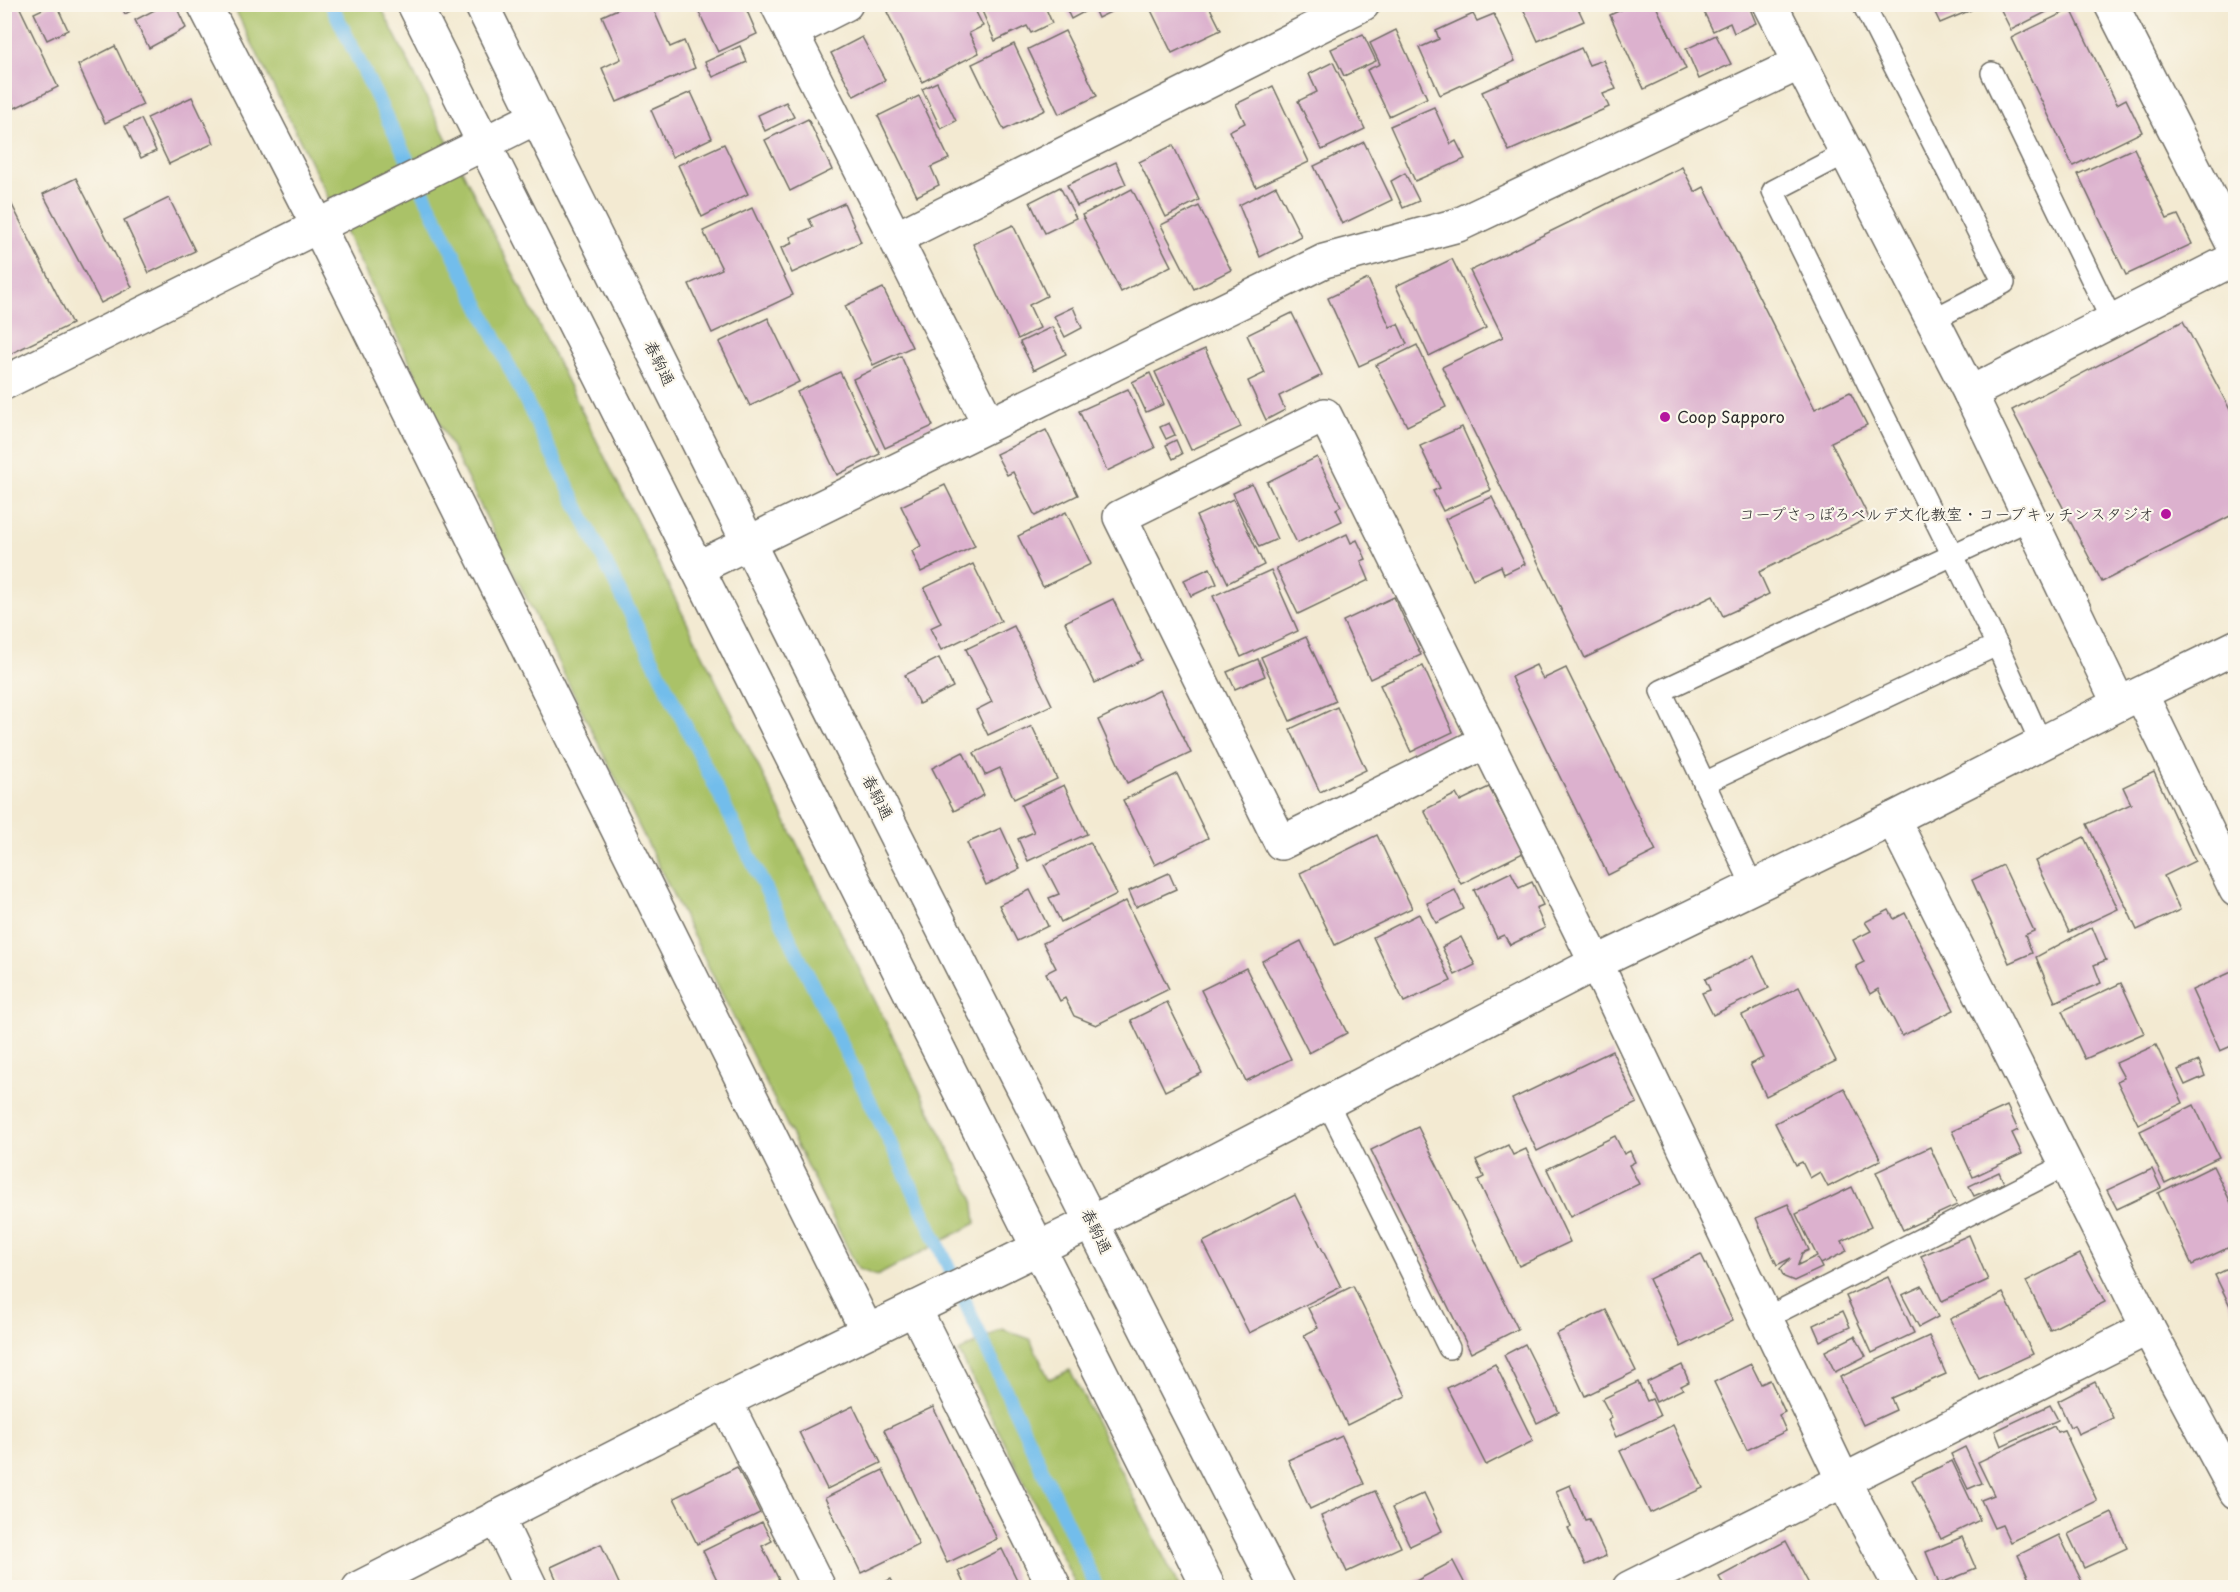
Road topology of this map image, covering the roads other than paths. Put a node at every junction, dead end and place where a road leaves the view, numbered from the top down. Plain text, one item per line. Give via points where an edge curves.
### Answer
1 (204, 4) edge
2 (414, 4) edge
3 (481, 4) edge
4 (846, 4) edge
5 (1363, 4) edge
6 (1770, 4) edge
7 (1863, 4) edge
8 (2111, 4) edge
9 (784, 18) edge
10 (1800, 63) junction
11 (1992, 73) dead end
12 (537, 117) junction
13 (485, 144) junction
14 (1846, 153) junction
15 (318, 226) junction
16 (896, 238) junction
17 (2235, 250) edge
18 (2235, 258) edge
19 (1932, 320) junction
20 (2112, 321) junction
21 (4, 383) edge
22 (1970, 393) junction
23 (989, 424) junction
24 (2030, 519) junction
25 (750, 543) junction
26 (1952, 555) junction
27 (698, 568) junction
28 (1997, 645) junction
29 (2235, 647) edge
30 (2130, 699) junction
31 (1485, 742) junction
32 (2041, 743) junction
33 (1704, 783) junction
34 (1893, 819) junction
35 (1753, 887) junction
36 (2235, 890) edge
37 (1596, 963) junction
38 (1327, 1102) junction
39 (2066, 1165) junction
40 (1093, 1222) junction
41 (1039, 1249) junction
42 (914, 1308) junction
43 (1766, 1318) junction
44 (2148, 1328) junction
45 (867, 1331) junction
46 (1449, 1348) dead end
47 (725, 1401) junction
48 (1843, 1480) junction
49 (2235, 1492) edge
50 (497, 1517) junction
51 (359, 1587) edge
52 (531, 1587) edge
53 (819, 1587) edge
54 (1055, 1587) edge
55 (1209, 1587) edge
56 (1278, 1587) edge
57 (1629, 1587) edge
58 (1901, 1587) edge

1 - 15 street
2 - 13 street
3 - 12 street, 春駒通
4 - 9 street
5 - 16 street
6 - 10 street
7 - 19 lane via 2004,284
8 - 17 street
9 - 16 street
10 - 14 street
10 - 23 street via 1458,225 1324,261
11 - 20 lane
12 - 13 street
12 - 25 street, 春駒通
13 - 15 street
13 - 27 street
14 - 19 street
14 - 26 lane via 1773,191
15 - 21 street
15 - 45 street
16 - 23 street
18 - 20 street
19 - 22 street
20 - 22 street
22 - 24 street
23 - 25 street
24 - 26 lane
24 - 30 street
25 - 27 street
25 - 40 street, 春駒通
26 - 28 lane
26 - 33 lane via 1661,691
27 - 41 street
28 - 32 lane
28 - 33 lane
29 - 30 street
30 - 32 street
30 - 36 street
31 - 31 street via 1281,843 1120,517 1325,415
31 - 37 street
32 - 34 street
33 - 35 lane
34 - 35 street
34 - 39 street
35 - 37 street
37 - 38 street
37 - 43 street
38 - 40 street
38 - 46 lane
39 - 43 lane
39 - 44 street
40 - 41 street
40 - 56 street, 春駒通
41 - 42 street
41 - 55 street
42 - 45 street
42 - 54 street
43 - 48 street
44 - 48 street
44 - 49 street
45 - 47 street
47 - 50 street
47 - 53 street
48 - 57 street
48 - 58 street
50 - 51 street
50 - 52 street

